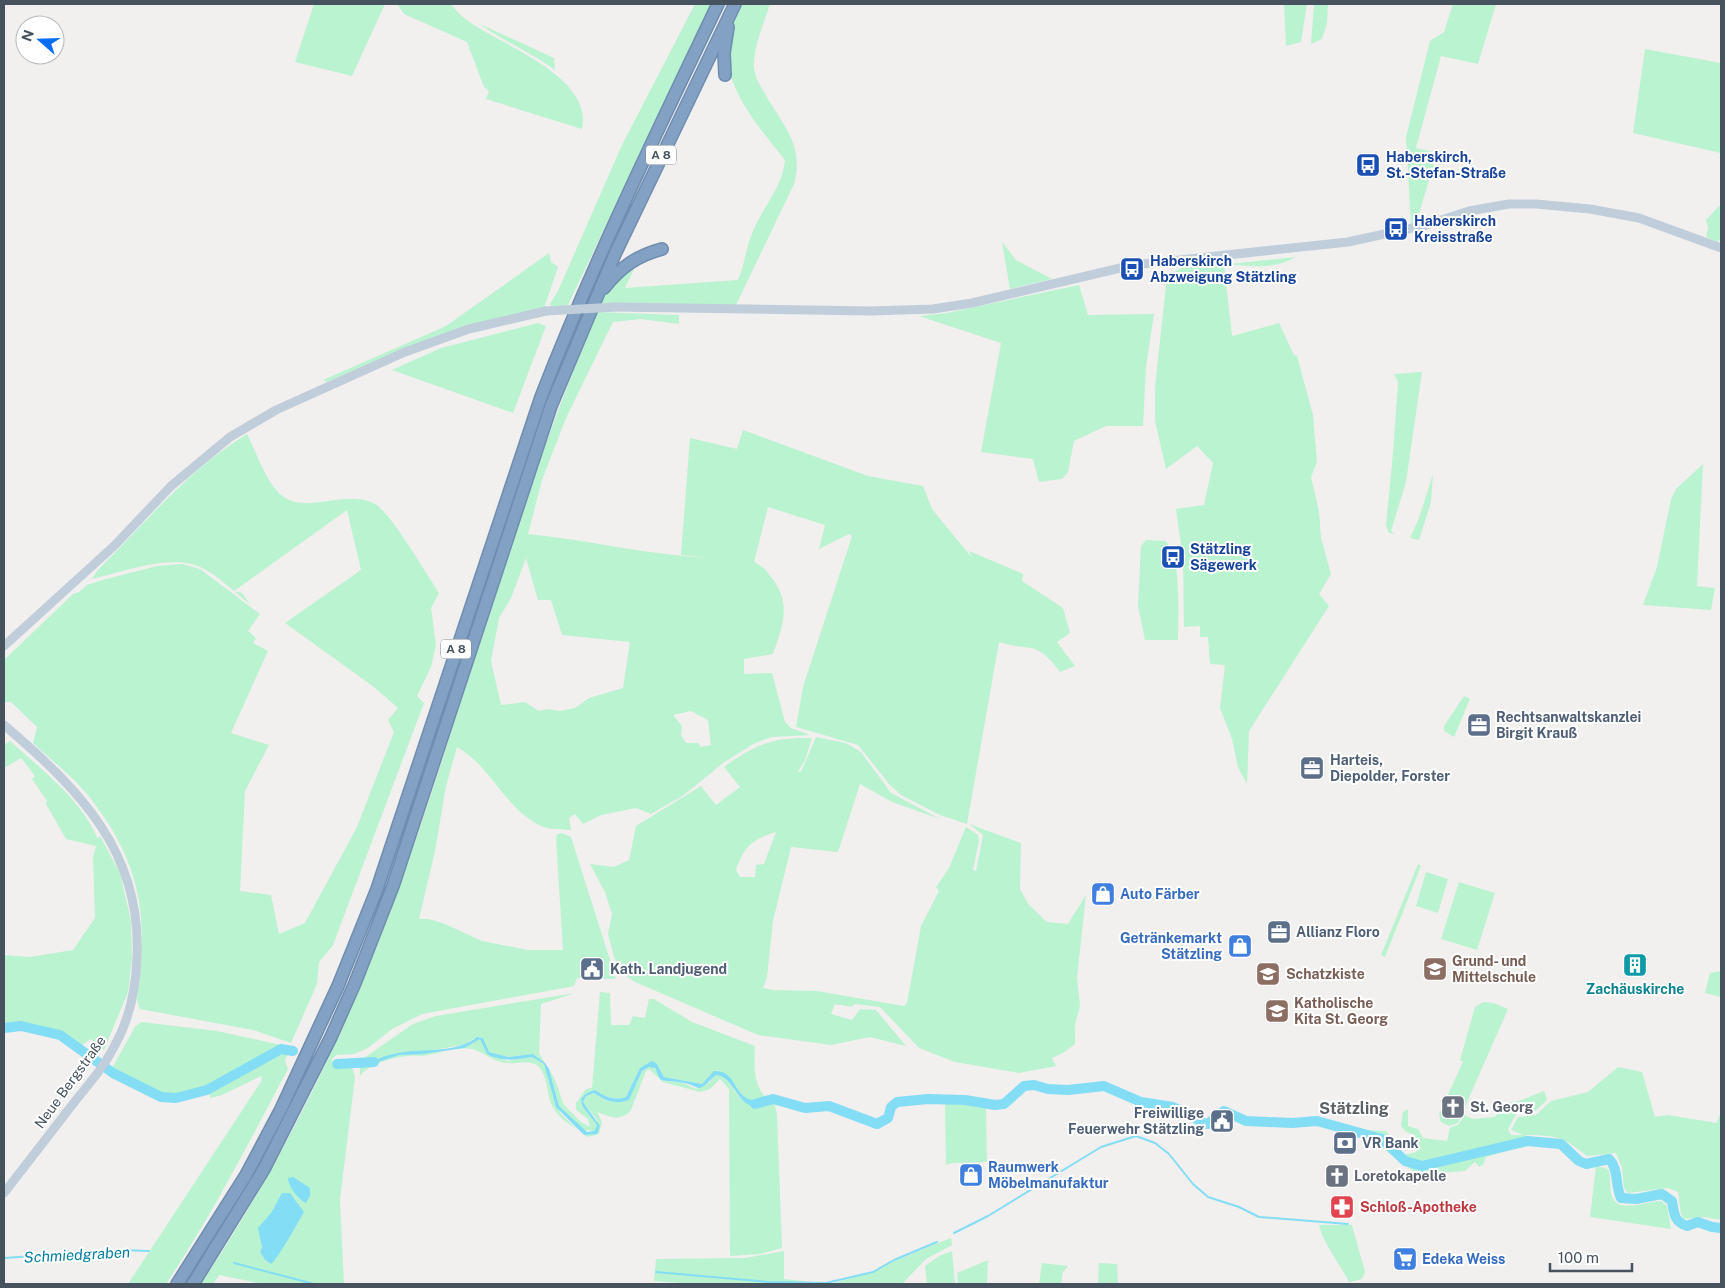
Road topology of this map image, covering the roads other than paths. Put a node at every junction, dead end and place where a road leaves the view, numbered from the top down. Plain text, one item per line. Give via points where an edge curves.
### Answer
1 (718, 4) edge
2 (733, 7) edge
3 (725, 75) dead end
4 (1721, 248) edge
5 (662, 249) dead end
6 (594, 301) junction
7 (4, 646) edge
8 (4, 725) edge
9 (4, 1193) edge
10 (177, 1284) edge
11 (193, 1284) edge

1 - 10 highway, A 8 via 604,243 547,380 377,889 338,986 277,1117 246,1174
2 - 3 highway via 725,44
2 - 6 highway, A 8
4 - 7 main road, bridge via 1632,217 1563,206 1509,204 1348,242 1133,265 972,303 933,309 863,311 616,306 546,311 490,323 419,346 276,410 230,437 171,486 114,546
5 - 6 highway via 626,264
6 - 11 highway, A 8 via 551,406 393,886 355,983 327,1046 264,1168
8 - 9 main road, Neue Bergstraße via 67,782 95,816 120,858 133,898 138,935 136,978 129,1012 116,1044

